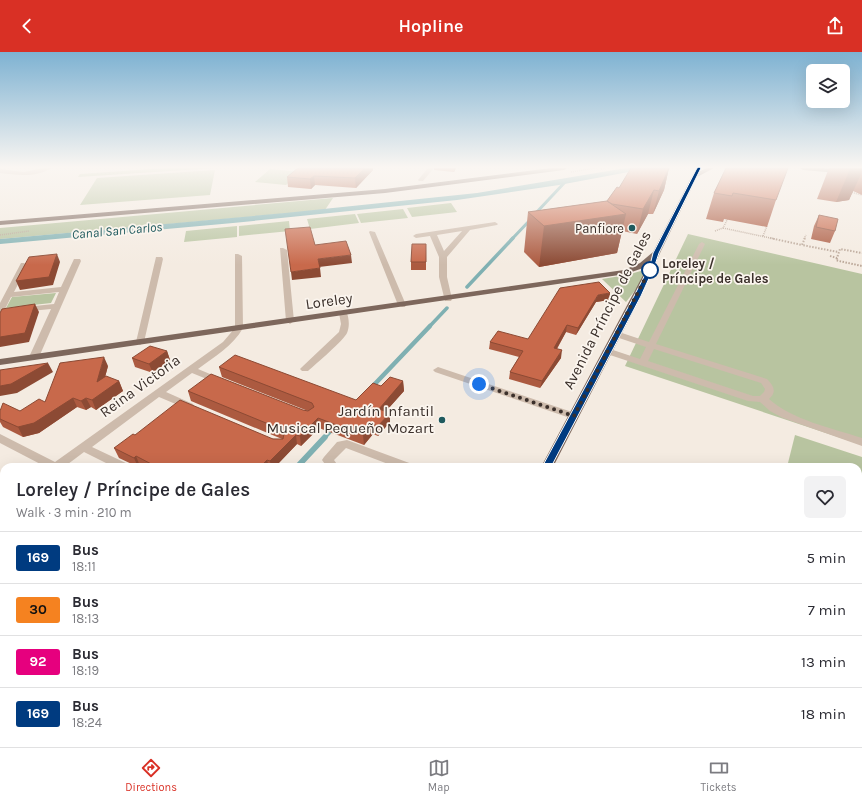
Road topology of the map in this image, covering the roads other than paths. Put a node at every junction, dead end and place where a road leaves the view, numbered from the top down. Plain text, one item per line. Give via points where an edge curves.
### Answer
1 (272, 200) edge
2 (683, 200) edge
3 (0, 223) edge
4 (495, 224) dead end
5 (466, 229) junction
6 (372, 232) dead end
7 (433, 234) junction
8 (416, 236) dead end
9 (702, 244) dead end
10 (283, 250) dead end
11 (656, 253) junction
12 (238, 256) dead end
13 (443, 258) junction
14 (160, 259) dead end
15 (77, 261) dead end
16 (24, 265) edge
17 (64, 289) junction
18 (8, 295) junction
19 (449, 298) junction
20 (402, 305) junction
21 (56, 306) junction
22 (0, 312) edge
23 (343, 314) junction
24 (290, 321) junction
25 (239, 328) junction
26 (616, 334) junction
27 (140, 342) junction
28 (652, 345) junction
29 (607, 351) junction
30 (34, 357) junction
31 (0, 362) edge
32 (643, 362) junction
33 (190, 369) junction
34 (305, 369) dead end
35 (438, 370) dead end
36 (225, 383) edge
37 (158, 393) junction
38 (763, 399) junction
39 (201, 411) edge
40 (574, 416) junction
41 (0, 438) edge
42 (862, 442) edge
43 (83, 447) junction
44 (48, 463) edge
45 (61, 463) edge
46 (116, 463) edge
47 (330, 463) edge
48 (394, 463) edge
49 (549, 463) edge

1 - 3 main road
2 - 11 main road, Avenida Príncipe de Gales
4 - 5 street
5 - 7 street
5 - 13 street
6 - 20 street
7 - 8 street
7 - 13 street
9 - 28 street
10 - 24 street
11 - 19 main road, Loreley via 643,265 626,272
11 - 26 main road, Avenida Príncipe de Gales
12 - 25 street
13 - 19 street via 443,277
14 - 27 street
15 - 17 street
16 - 18 street
17 - 18 street
17 - 21 street
18 - 22 street
19 - 20 main road, Loreley
20 - 23 main road, Loreley
21 - 22 street
21 - 30 street
23 - 24 main road, Loreley
23 - 34 street via 343,333
24 - 25 main road, Loreley
25 - 27 main road, Loreley
25 - 33 street, Reina Victoria via 231,340
26 - 28 street
26 - 29 main road, Avenida Príncipe de Gales
27 - 30 main road, Loreley
28 - 32 street
28 - 38 street via 764,381 770,390
29 - 32 street
29 - 40 main road, Avenida Príncipe de Gales
30 - 31 main road, Loreley
32 - 38 street via 752,399
33 - 36 street
33 - 37 street, Reina Victoria
35 - 40 street
37 - 39 street
37 - 43 street, Reina Victoria
38 - 42 street via 786,416
40 - 49 main road, Avenida Príncipe de Gales
41 - 44 street
43 - 45 street, Reina Victoria
43 - 46 street
47 - 48 street via 328,460 341,445 347,444

